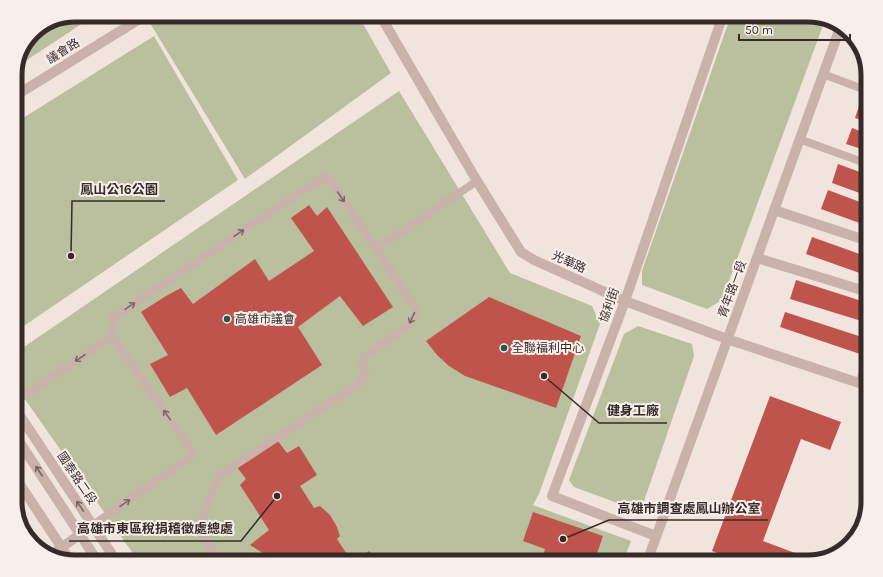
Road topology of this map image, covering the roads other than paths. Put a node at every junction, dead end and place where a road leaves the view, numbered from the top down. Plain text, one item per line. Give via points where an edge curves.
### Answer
1 (135, 22) edge
2 (384, 22) edge
3 (721, 22) edge
4 (838, 32) edge
5 (823, 74) junction
6 (861, 88) edge
7 (22, 92) edge
8 (799, 139) junction
9 (861, 161) edge
10 (477, 181) junction
11 (774, 210) junction
12 (861, 235) edge
13 (376, 250) junction
14 (757, 258) junction
15 (861, 290) edge
16 (625, 301) junction
17 (112, 336) junction
18 (727, 339) junction
19 (861, 383) edge
20 (22, 397) edge
21 (22, 418) edge
22 (22, 446) edge
23 (22, 488) edge
24 (93, 525) junction
25 (80, 534) junction
26 (656, 536) junction
27 (61, 547) junction
28 (56, 551) edge
29 (66, 554) edge
30 (94, 555) edge
31 (112, 555) edge
32 (216, 555) edge
33 (649, 555) edge

1 - 7 street, 議會路
2 - 10 street, 光華路
3 - 16 street, 協利街
4 - 5 street, 青年路一段
5 - 6 lane
5 - 8 street, 青年路一段
8 - 9 lane
8 - 11 street, 青年路一段
10 - 13 lane
10 - 16 street, 光華路 via 521,252
11 - 12 street
11 - 14 street, 青年路一段
17 -> 13 lane via 114,317 323,177 330,180
13 -> 32 lane via 416,309 414,319 365,356 362,366 366,375 357,385 220,475 203,515 202,533
14 - 15 street
14 - 18 street, 青年路一段
16 - 18 street, 光華路
16 - 26 street, 協利街 via 552,496
17 -> 20 lane
24 -> 17 lane via 190,457 192,451
18 - 19 street, 光華路
18 - 26 street, 青年路一段
24 -> 21 street, 國泰路二段
25 -> 22 street
23 - 27 street
24 - 25 street
24 - 31 street, 國泰路二段
25 - 27 street
25 - 30 street
26 - 33 street, 青年路一段
27 - 28 street
27 - 29 street

